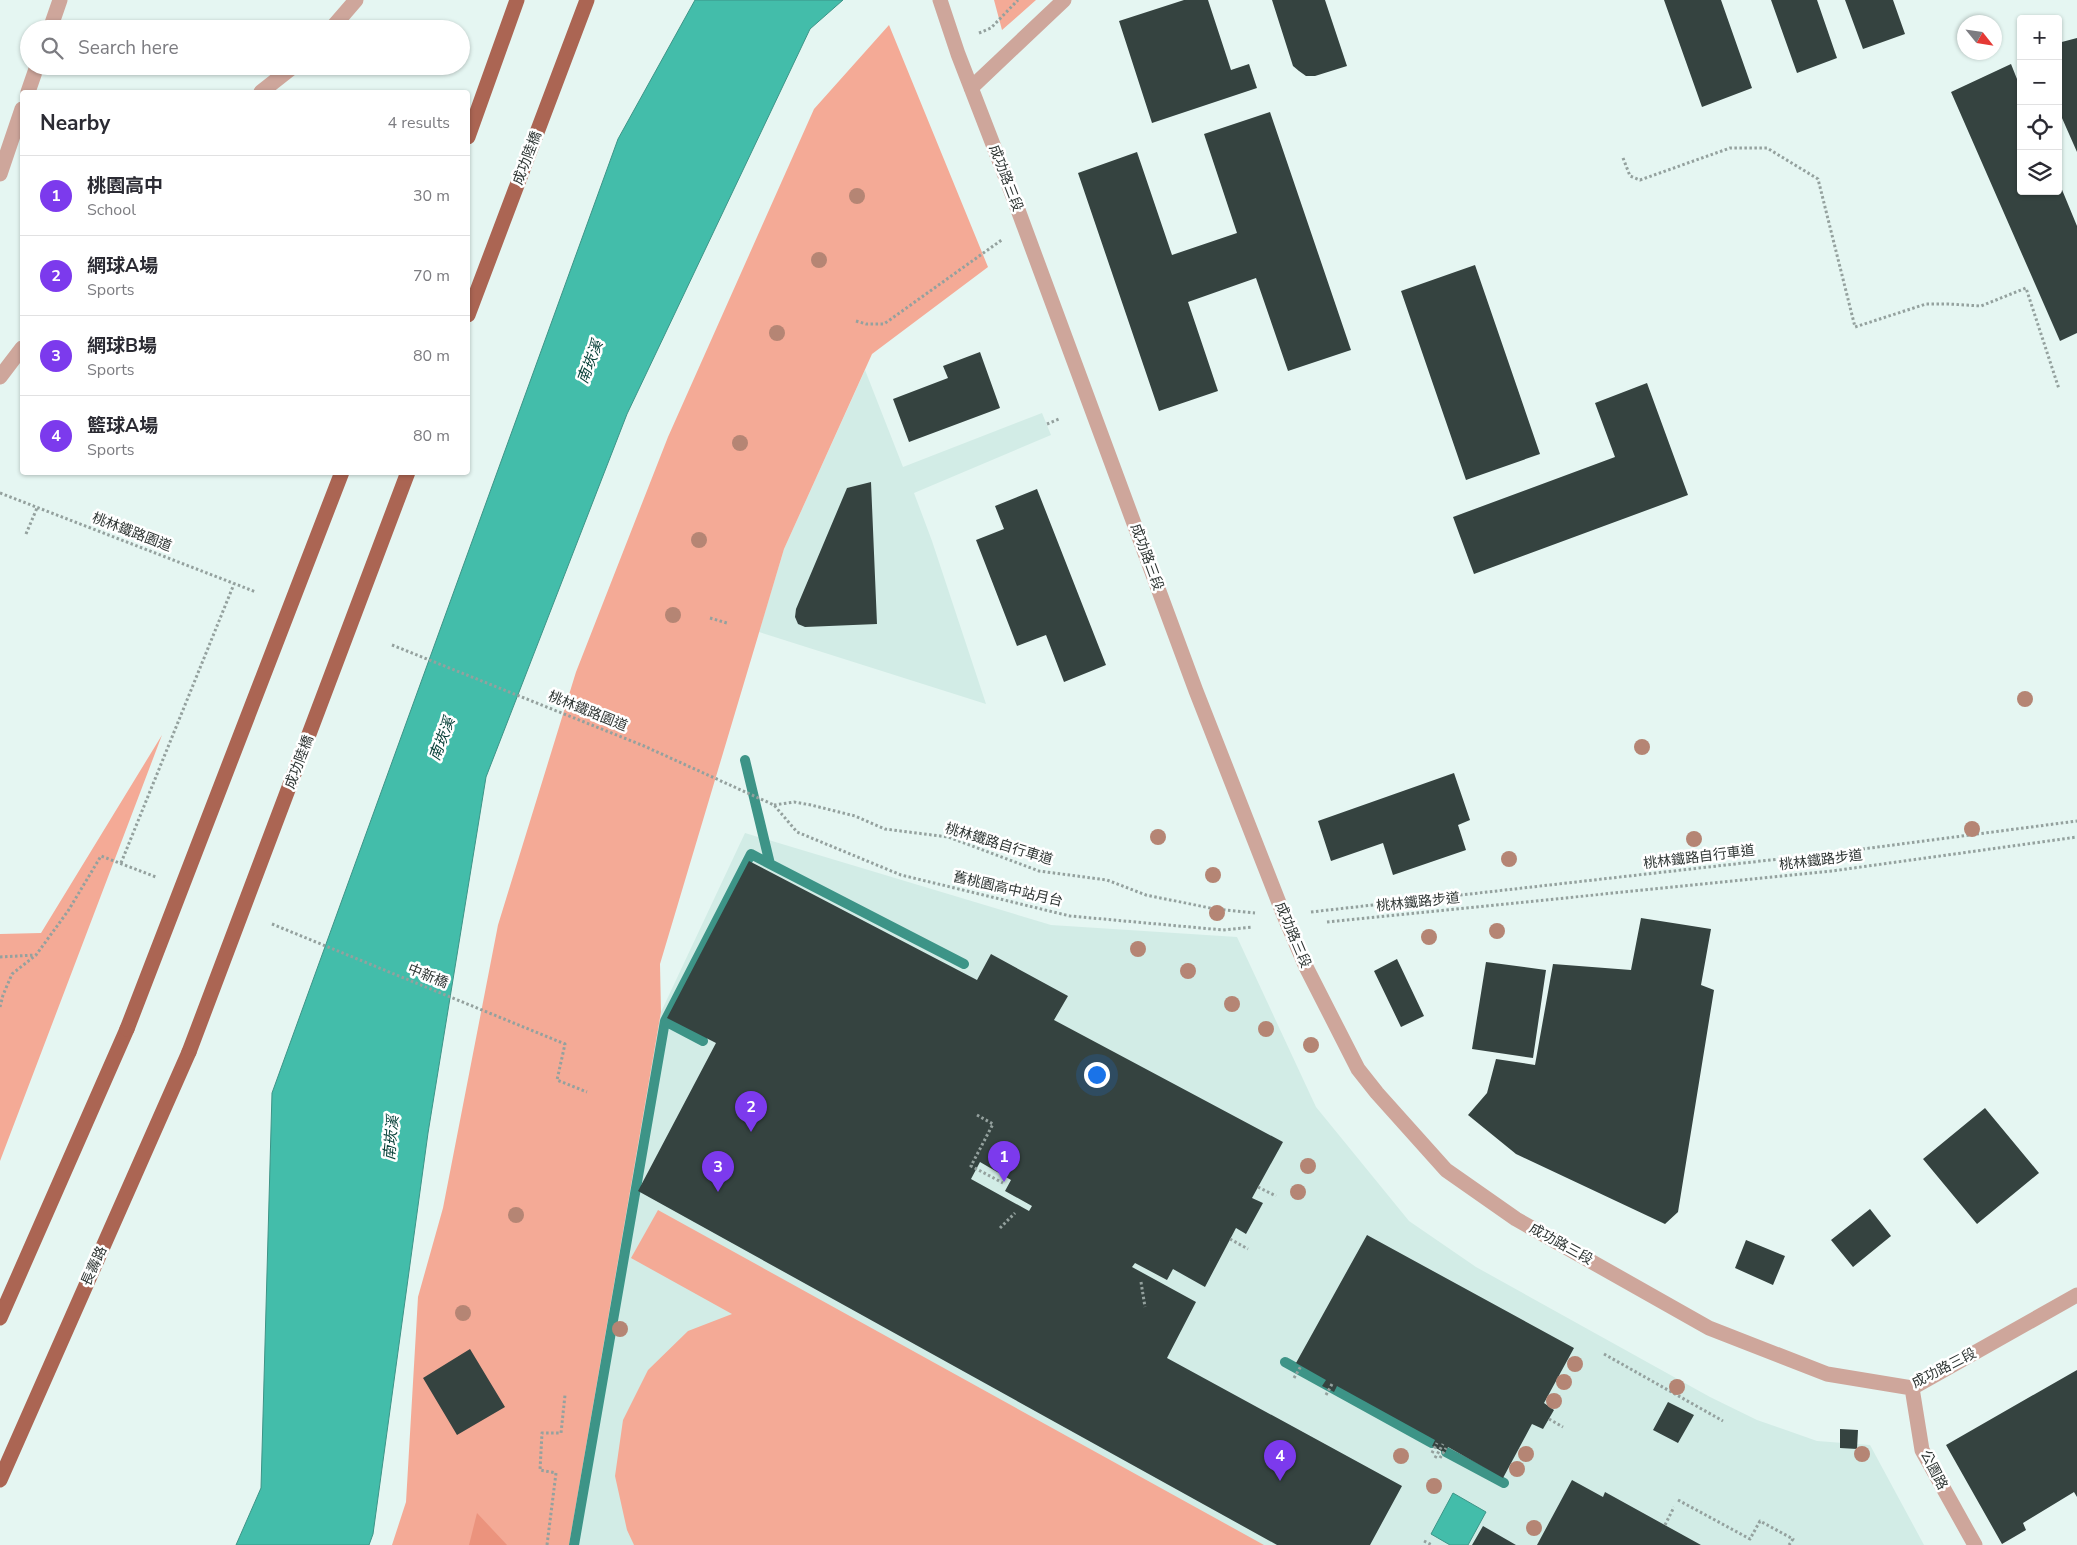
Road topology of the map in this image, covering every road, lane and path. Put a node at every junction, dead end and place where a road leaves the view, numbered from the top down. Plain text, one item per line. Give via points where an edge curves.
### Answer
1 (60, 0) edge
2 (356, 0) edge
3 (517, 0) edge
4 (586, 0) edge
5 (1018, 0) edge
6 (1064, 0) edge
7 (942, 3) edge
8 (53, 20) edge
9 (339, 20) edge
10 (981, 32) dead end
11 (35, 75) edge
12 (283, 75) edge
13 (971, 88) junction
14 (29, 90) edge
15 (264, 90) edge
16 (20, 116) edge
17 (470, 131) edge
18 (1623, 158) dead end
19 (0, 174) edge
20 (1008, 235) dead end
21 (470, 310) edge
22 (856, 321) dead end
23 (20, 351) edge
24 (0, 377) edge
25 (2059, 389) dead end
26 (1060, 419) dead end
27 (1046, 424) dead end
28 (341, 475) edge
29 (407, 475) edge
30 (0, 493) edge
31 (37, 508) junction
32 (26, 534) dead end
33 (234, 584) junction
34 (256, 592) dead end
35 (710, 618) dead end
36 (727, 623) dead end
37 (392, 645) dead end
38 (774, 805) junction
39 (2077, 821) edge
40 (2077, 837) edge
41 (121, 863) junction
42 (156, 878) dead end
43 (1322, 912) dead end
44 (1248, 913) dead end
45 (1327, 922) dead end
46 (272, 924) dead end
47 (1253, 927) dead end
48 (36, 955) junction
49 (0, 957) edge
50 (0, 1007) edge
51 (189, 1052) joint
52 (586, 1092) dead end
53 (977, 1115) dead end
54 (1003, 1183) dead end
55 (1258, 1188) dead end
56 (1276, 1196) dead end
57 (1015, 1213) dead end
58 (1000, 1228) dead end
59 (1230, 1239) dead end
60 (1248, 1249) dead end
61 (1141, 1282) dead end
62 (2077, 1295) edge
63 (1145, 1307) dead end
64 (0, 1318) edge
65 (1604, 1354) dead end
66 (1301, 1366) dead end
67 (1294, 1378) dead end
68 (1332, 1384) dead end
69 (1912, 1388) junction
70 (565, 1395) dead end
71 (1326, 1395) dead end
72 (1549, 1419) dead end
73 (1723, 1421) dead end
74 (1563, 1427) dead end
75 (1437, 1443) dead end
76 (1442, 1444) dead end
77 (1446, 1448) dead end
78 (1440, 1458) dead end
79 (0, 1480) edge
80 (1678, 1500) dead end
81 (1674, 1507) dead end
82 (1665, 1525) dead end
83 (1424, 1541) dead end
84 (547, 1545) edge
85 (1432, 1545) edge
86 (1789, 1545) edge
87 (1975, 1545) edge

1 - 8 street
2 - 9 street
3 - 17 main road
4 - 21 main road, 成功陸橋
5 - 10 path via 990,28
6 - 13 street
7 - 13 street, 成功路三段
11 - 14 street
12 - 15 street
13 - 69 street, 成功路三段 via 1196,691 1283,913 1306,967 1358,1069 1446,1170 1516,1219 1709,1328 1827,1374
16 - 19 street
18 - 25 path via 1630,176 1640,180 1730,148 1767,148 1818,179 1855,327 1926,304 1981,306 2026,288
20 - 22 path via 884,324
23 - 24 street
26 - 27 path
28 - 64 main road, bridge via 127,1029
29 - 51 main road, 成功陸橋, bridge
30 - 31 path, 桃林鐵路園道
31 - 32 path
31 - 33 path, 桃林鐵路園道
33 - 34 path, 桃林鐵路園道
33 - 41 path
35 - 36 path
37 - 38 path, 桃林鐵路園道 via 644,746
38 - 44 path, 桃林鐵路自行車道 via 794,802 820,807 885,828 948,837 1039,871 1107,880 1146,895
38 - 47 path, 舊桃園高中站月台 via 797,832 901,875 1070,916 1223,930
39 - 43 path, 桃林鐵路自行車道
40 - 45 path, 桃林鐵路步道 via 1832,871
41 - 42 path
41 - 48 path via 101,856 68,911
46 - 52 path, 中新橋 via 565,1044 557,1080
48 - 49 path
48 - 50 path via 12,974
51 - 79 main road, 長壽路
53 - 54 path via 993,1124 971,1166
55 - 56 path
57 - 58 path
59 - 60 path
61 - 63 path
62 - 69 street, 成功路三段
65 - 73 path
66 - 67 path
68 - 71 path
69 - 87 street, 公園路 via 1922,1450
70 - 84 path via 561,1432 542,1433 540,1470 556,1473
72 - 74 path
75 - 76 path via 1434,1456
77 - 78 path
80 - 86 path via 1750,1539 1760,1521 1792,1539
81 - 82 path
83 - 85 path

